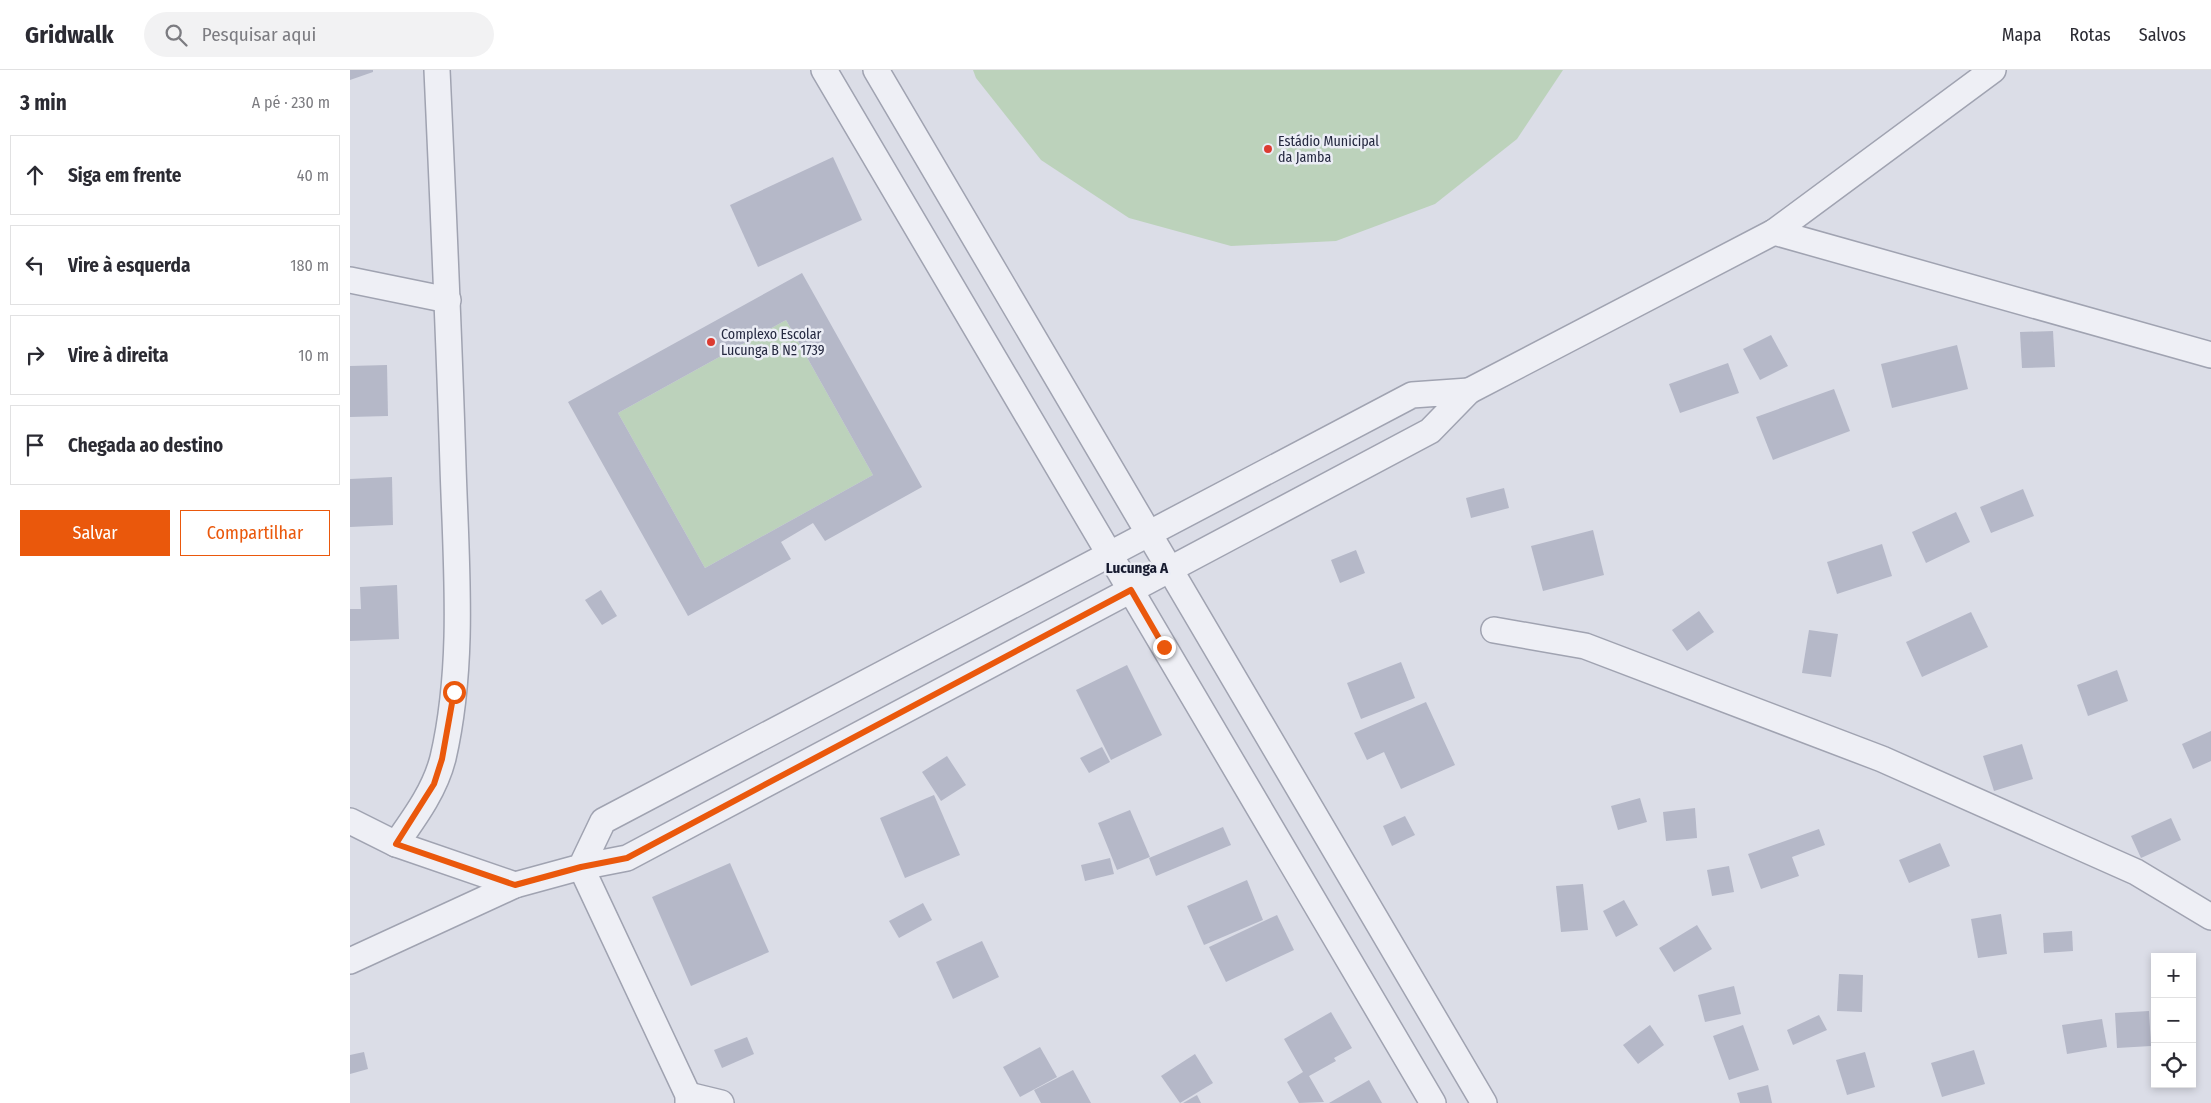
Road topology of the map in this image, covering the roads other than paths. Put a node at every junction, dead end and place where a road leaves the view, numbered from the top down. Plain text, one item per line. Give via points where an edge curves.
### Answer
1 (437, 70) edge
2 (824, 70) edge
3 (876, 70) edge
4 (1993, 70) edge
5 (1774, 232) junction
6 (350, 280) edge
7 (448, 300) junction
8 (2211, 355) edge
9 (1469, 391) junction
10 (1149, 534) junction
11 (1110, 554) junction
12 (1170, 570) junction
13 (1131, 590) junction
14 (1494, 630) dead end
15 (350, 821) edge
16 (396, 844) junction
17 (581, 867) junction
18 (515, 885) junction
19 (2211, 917) edge
20 (350, 961) edge
21 (688, 1099) edge
22 (721, 1103) edge
23 (1433, 1103) edge
24 (1484, 1103) edge

1 - 7 street
2 - 11 street
3 - 10 street
4 - 5 street
5 - 8 street
5 - 9 street
6 - 7 street
7 - 16 street via 457,591 454,692 442,759 434,784
9 - 10 street via 1412,395
9 - 12 street via 1430,431
10 - 11 street
10 - 12 street
11 - 13 street
11 - 17 street via 603,821
12 - 13 street
12 - 24 street
13 - 17 street via 627,858
13 - 23 street
14 - 19 street via 1585,646 1882,759 2136,872
15 - 16 street
16 - 18 street
17 - 18 street
17 - 21 street
18 - 20 street
21 - 22 street

